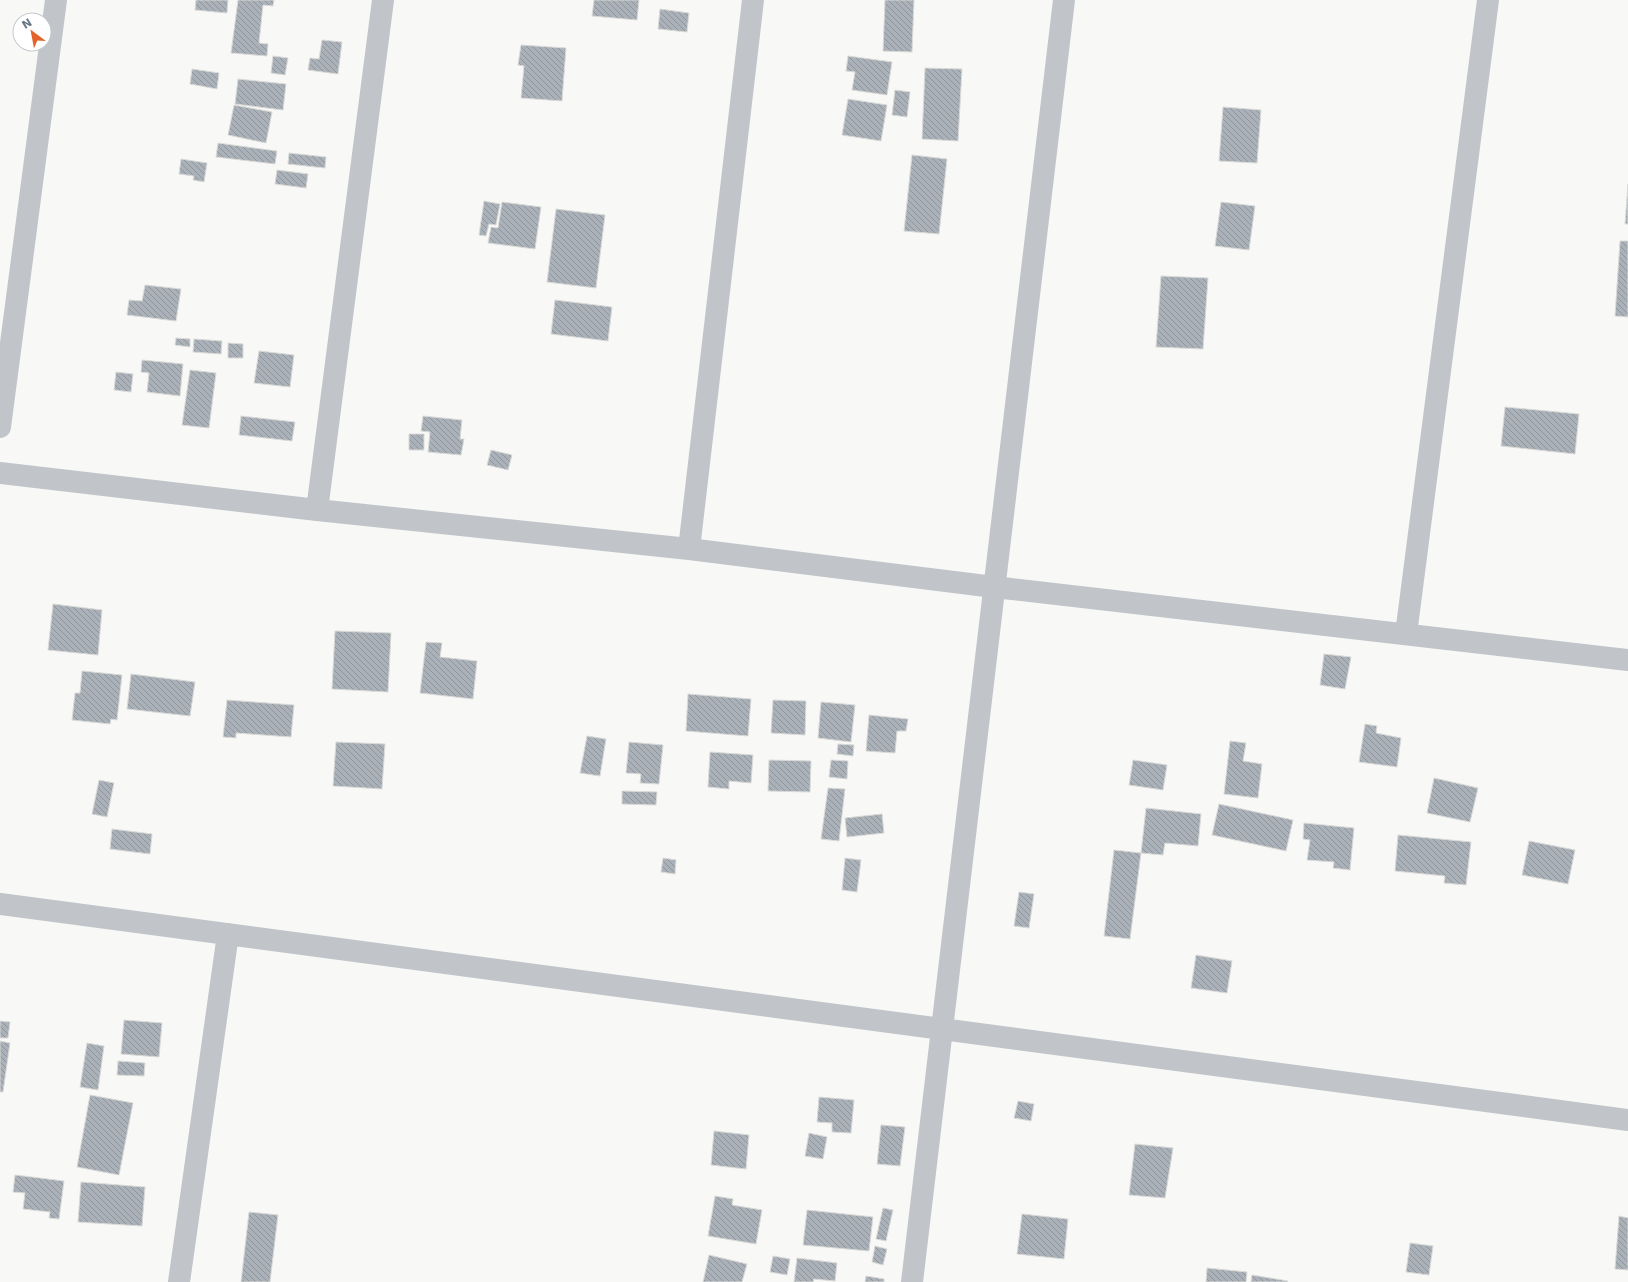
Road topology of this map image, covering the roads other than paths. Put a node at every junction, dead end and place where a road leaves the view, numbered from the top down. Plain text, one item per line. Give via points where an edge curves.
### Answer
1 (56, 0) edge
2 (383, 0) edge
3 (752, 0) edge
4 (1064, 0) edge
5 (1488, 0) edge
6 (0, 427) edge
7 (0, 473) edge
8 (317, 510) junction
9 (689, 549) junction
10 (994, 587) junction
11 (1406, 634) junction
12 (1628, 660) edge
13 (0, 904) edge
14 (228, 934) junction
15 (942, 1029) junction
16 (1628, 1120) edge
17 (179, 1282) edge
18 (912, 1282) edge

1 - 6 street
2 - 8 street
3 - 9 street
4 - 10 street
5 - 11 street
7 - 8 street
8 - 9 street
9 - 10 street
10 - 11 street
10 - 15 street
11 - 12 street
13 - 14 street
14 - 15 street
14 - 17 street
15 - 16 street
15 - 18 street

